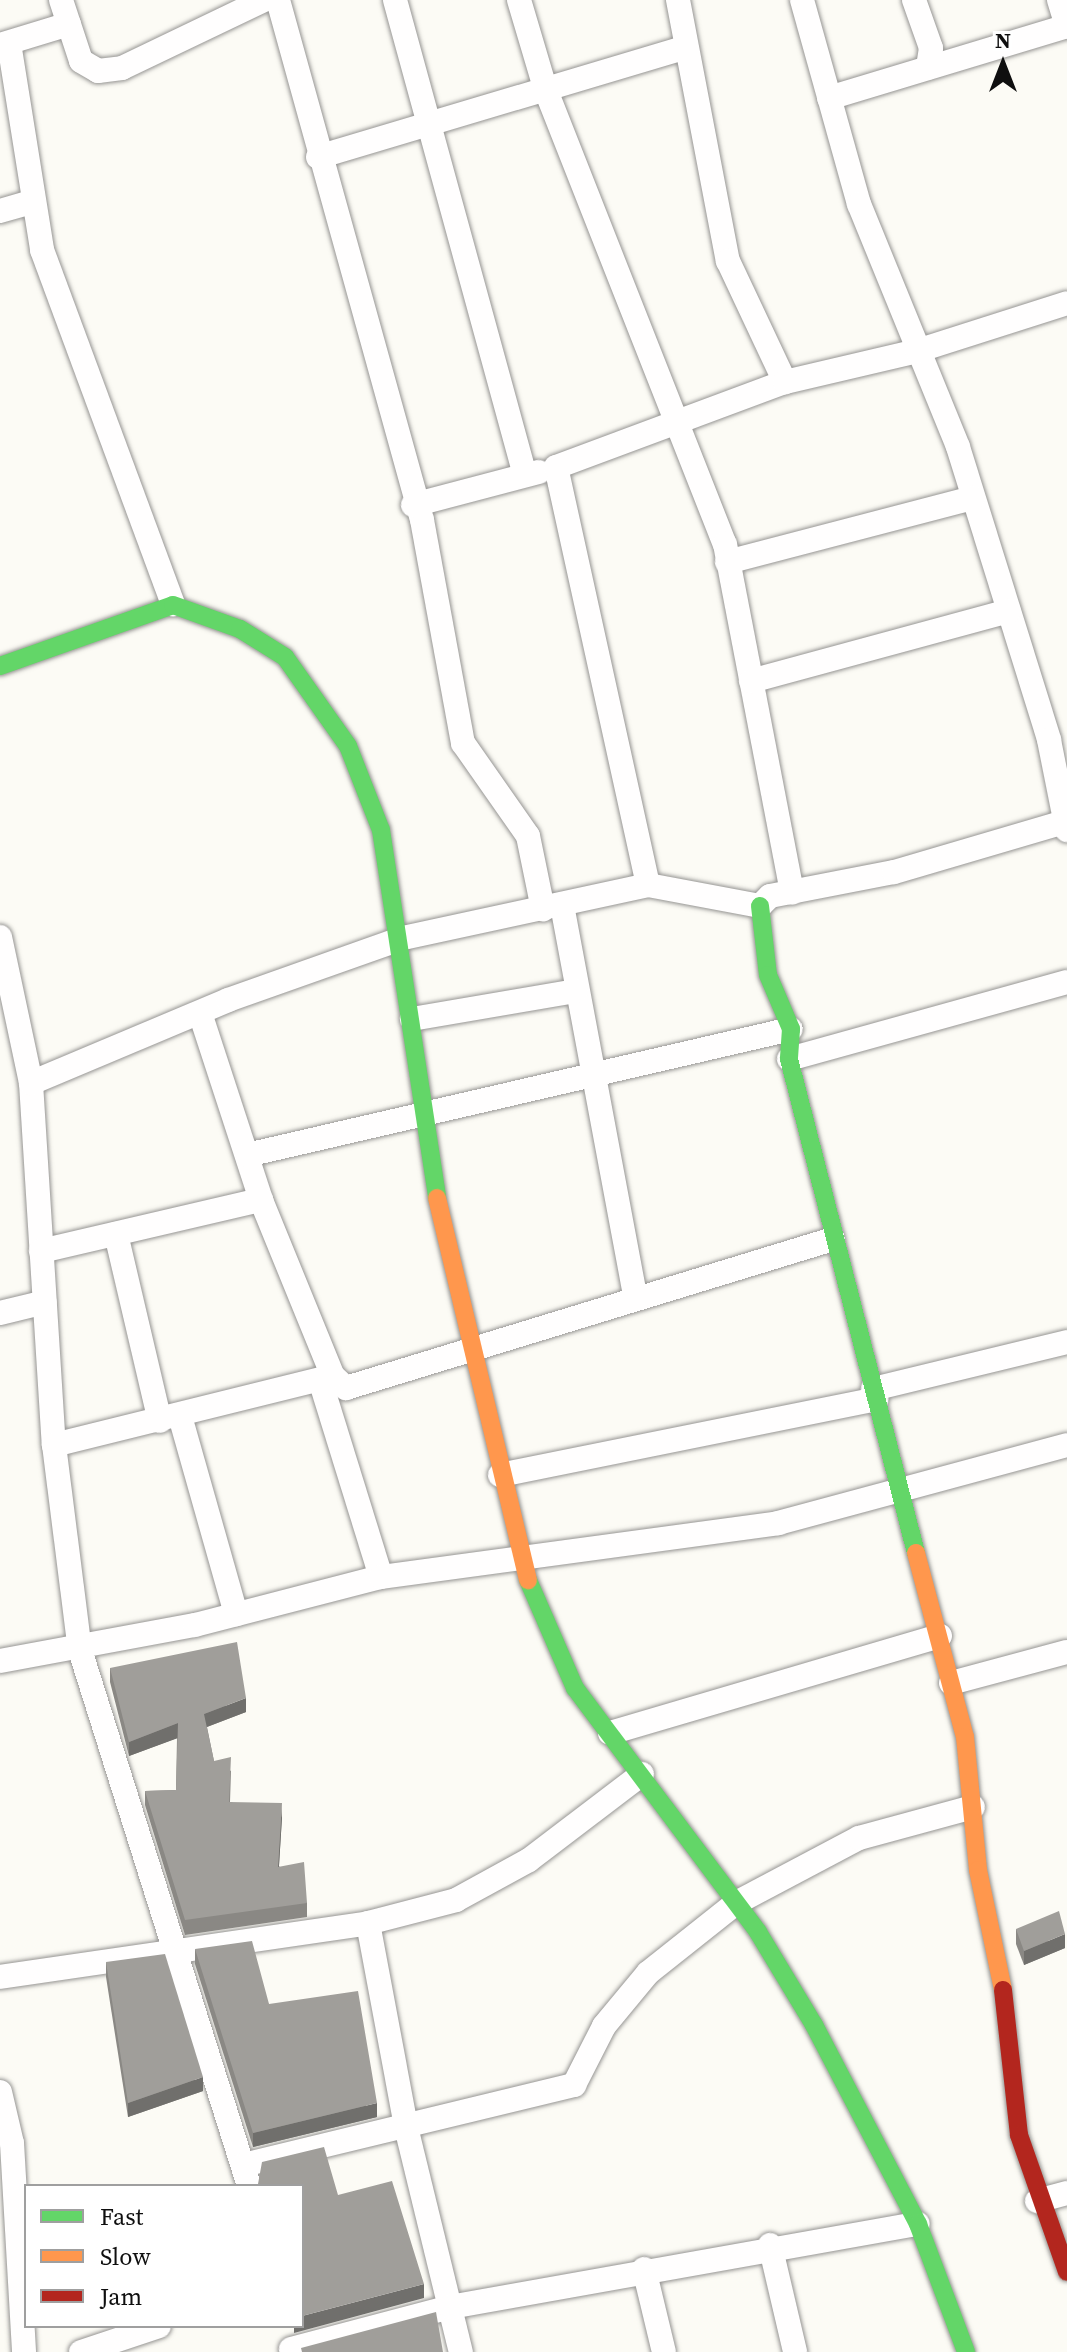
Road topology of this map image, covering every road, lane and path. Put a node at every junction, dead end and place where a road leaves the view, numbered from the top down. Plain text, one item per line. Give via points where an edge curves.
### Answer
1 (61, 0) edge
2 (264, 0) edge
3 (278, 0) edge
4 (395, 0) edge
5 (519, 0) edge
6 (678, 0) edge
7 (802, 0) edge
8 (914, 0) edge
9 (1059, 0) edge
10 (69, 24) junction
11 (1067, 26) edge
12 (4, 44) edge
13 (686, 47) junction
14 (928, 68) junction
15 (545, 88) junction
16 (829, 98) junction
17 (432, 125) junction
18 (318, 157) junction
19 (32, 202) junction
20 (0, 211) edge
21 (1067, 303) edge
22 (917, 351) junction
23 (785, 382) junction
24 (675, 419) junction
25 (556, 467) junction
26 (525, 475) junction
27 (973, 498) junction
28 (413, 505) junction
29 (727, 562) junction
30 (173, 605) junction
31 (1009, 611) junction
32 (0, 666) edge
33 (751, 681) junction
34 (1058, 737) edge
35 (1066, 826) edge
36 (648, 885) junction
37 (792, 893) junction
38 (760, 906) junction
39 (552, 907) junction
40 (0, 937) edge
41 (403, 938) junction
42 (3, 963) edge
43 (1067, 982) edge
44 (576, 991) junction
45 (200, 1013) junction
46 (412, 1019) junction
47 (791, 1029) junction
48 (789, 1059) junction
49 (591, 1078) junction
50 (31, 1083) junction
51 (422, 1112) junction
52 (247, 1155) junction
53 (261, 1200) junction
54 (116, 1234) junction
55 (833, 1239) junction
56 (41, 1251) junction
57 (635, 1295) junction
58 (45, 1302) junction
59 (0, 1313) edge
60 (1067, 1342) edge
61 (472, 1353) junction
62 (327, 1378) junction
63 (875, 1394) junction
64 (170, 1419) junction
65 (54, 1445) junction
66 (1067, 1445) edge
67 (500, 1475) junction
68 (900, 1494) junction
69 (518, 1556) junction
70 (381, 1577) junction
71 (236, 1614) junction
72 (940, 1636) junction
73 (80, 1650) junction
74 (1067, 1652) edge
75 (0, 1661) edge
76 (951, 1683) junction
77 (610, 1733) junction
78 (642, 1774) junction
79 (973, 1807) junction
80 (736, 1903) junction
81 (368, 1923) junction
82 (169, 1949) junction
83 (0, 1977) edge
84 (0, 2092) edge
85 (406, 2127) junction
86 (246, 2176) edge
87 (1067, 2193) edge
88 (1037, 2201) junction
89 (918, 2224) junction
90 (10, 2235) edge
91 (770, 2245) junction
92 (644, 2269) junction
93 (1067, 2272) edge
94 (450, 2307) junction
95 (153, 2328) edge
96 (289, 2342) edge
97 (24, 2352) edge
98 (81, 2352) edge
99 (461, 2352) edge
100 (664, 2352) edge
101 (795, 2352) edge
102 (966, 2352) edge

1 - 10 street
2 - 10 street via 122,68 98,71 81,61
3 - 18 street
4 - 17 street
5 - 15 street
6 - 13 street
7 - 16 street
8 - 14 street via 931,48
9 - 11 street
10 - 12 street
11 - 14 street
12 - 19 street
13 - 15 street
13 - 23 street via 728,261
14 - 16 street
15 - 17 street
15 - 24 street
16 - 22 street via 859,204
17 - 18 street
17 - 26 street
18 - 28 street
19 - 20 street
19 - 30 street via 85,379
21 - 22 street
22 - 23 street
22 - 27 street
23 - 24 street
24 - 25 street
24 - 29 street via 700,466
25 - 26 street
25 - 36 street
26 - 28 street
27 - 29 street
27 - 31 street
28 - 39 street via 463,743 528,836
29 - 33 street
30 - 32 street
30 - 41 street via 240,629 285,657 348,746 381,830
31 - 33 street
31 - 34 street
33 - 37 street
34 - 35 street
35 - 37 street
36 - 38 street
36 - 39 street
37 - 38 street
38 - 47 street via 768,975
39 - 41 street
39 - 44 street
40 - 42 street
41 - 45 street
41 - 46 street
42 - 50 street
43 - 48 street
44 - 46 street
44 - 49 street
45 - 50 street
45 - 52 street
46 - 51 street
47 - 48 street
47 - 49 street
48 - 55 street
49 - 51 street
49 - 57 street
50 - 56 street
51 - 52 street
51 - 61 street
52 - 53 street
53 - 54 street
53 - 62 street
54 - 56 street
54 - 64 street
55 - 57 street
55 - 63 street
56 - 58 street
57 - 61 street
58 - 59 street
58 - 65 street
60 - 63 street
61 - 62 street via 357,1389
61 - 67 street
62 - 64 street
62 - 70 street
63 - 67 street
63 - 68 street
64 - 65 street
64 - 71 street
65 - 73 street
66 - 68 street
67 - 69 street
68 - 69 street via 778,1523
68 - 72 street
69 - 70 street
69 - 77 street via 575,1688
70 - 71 street
71 - 73 street
72 - 76 street
72 - 77 street
73 - 75 street
73 - 82 street
74 - 76 street
76 - 79 street
77 - 78 street
78 - 80 street
78 - 81 street via 529,1860 456,1900
79 - 80 street via 859,1838
79 - 88 street via 984,1907 1012,2031 1019,2135
80 - 85 street via 648,1973 604,2026 574,2085
80 - 89 street via 814,2025
81 - 82 street
81 - 85 street
82 - 83 street
82 - 86 street
84 - 90 street
85 - 86 street
85 - 94 street
87 - 88 street
88 - 93 street
89 - 91 street via 835,2241
89 - 102 street
90 - 97 street
91 - 92 street
91 - 101 street
92 - 94 street
92 - 100 street
94 - 96 street
94 - 99 street
95 - 98 street

